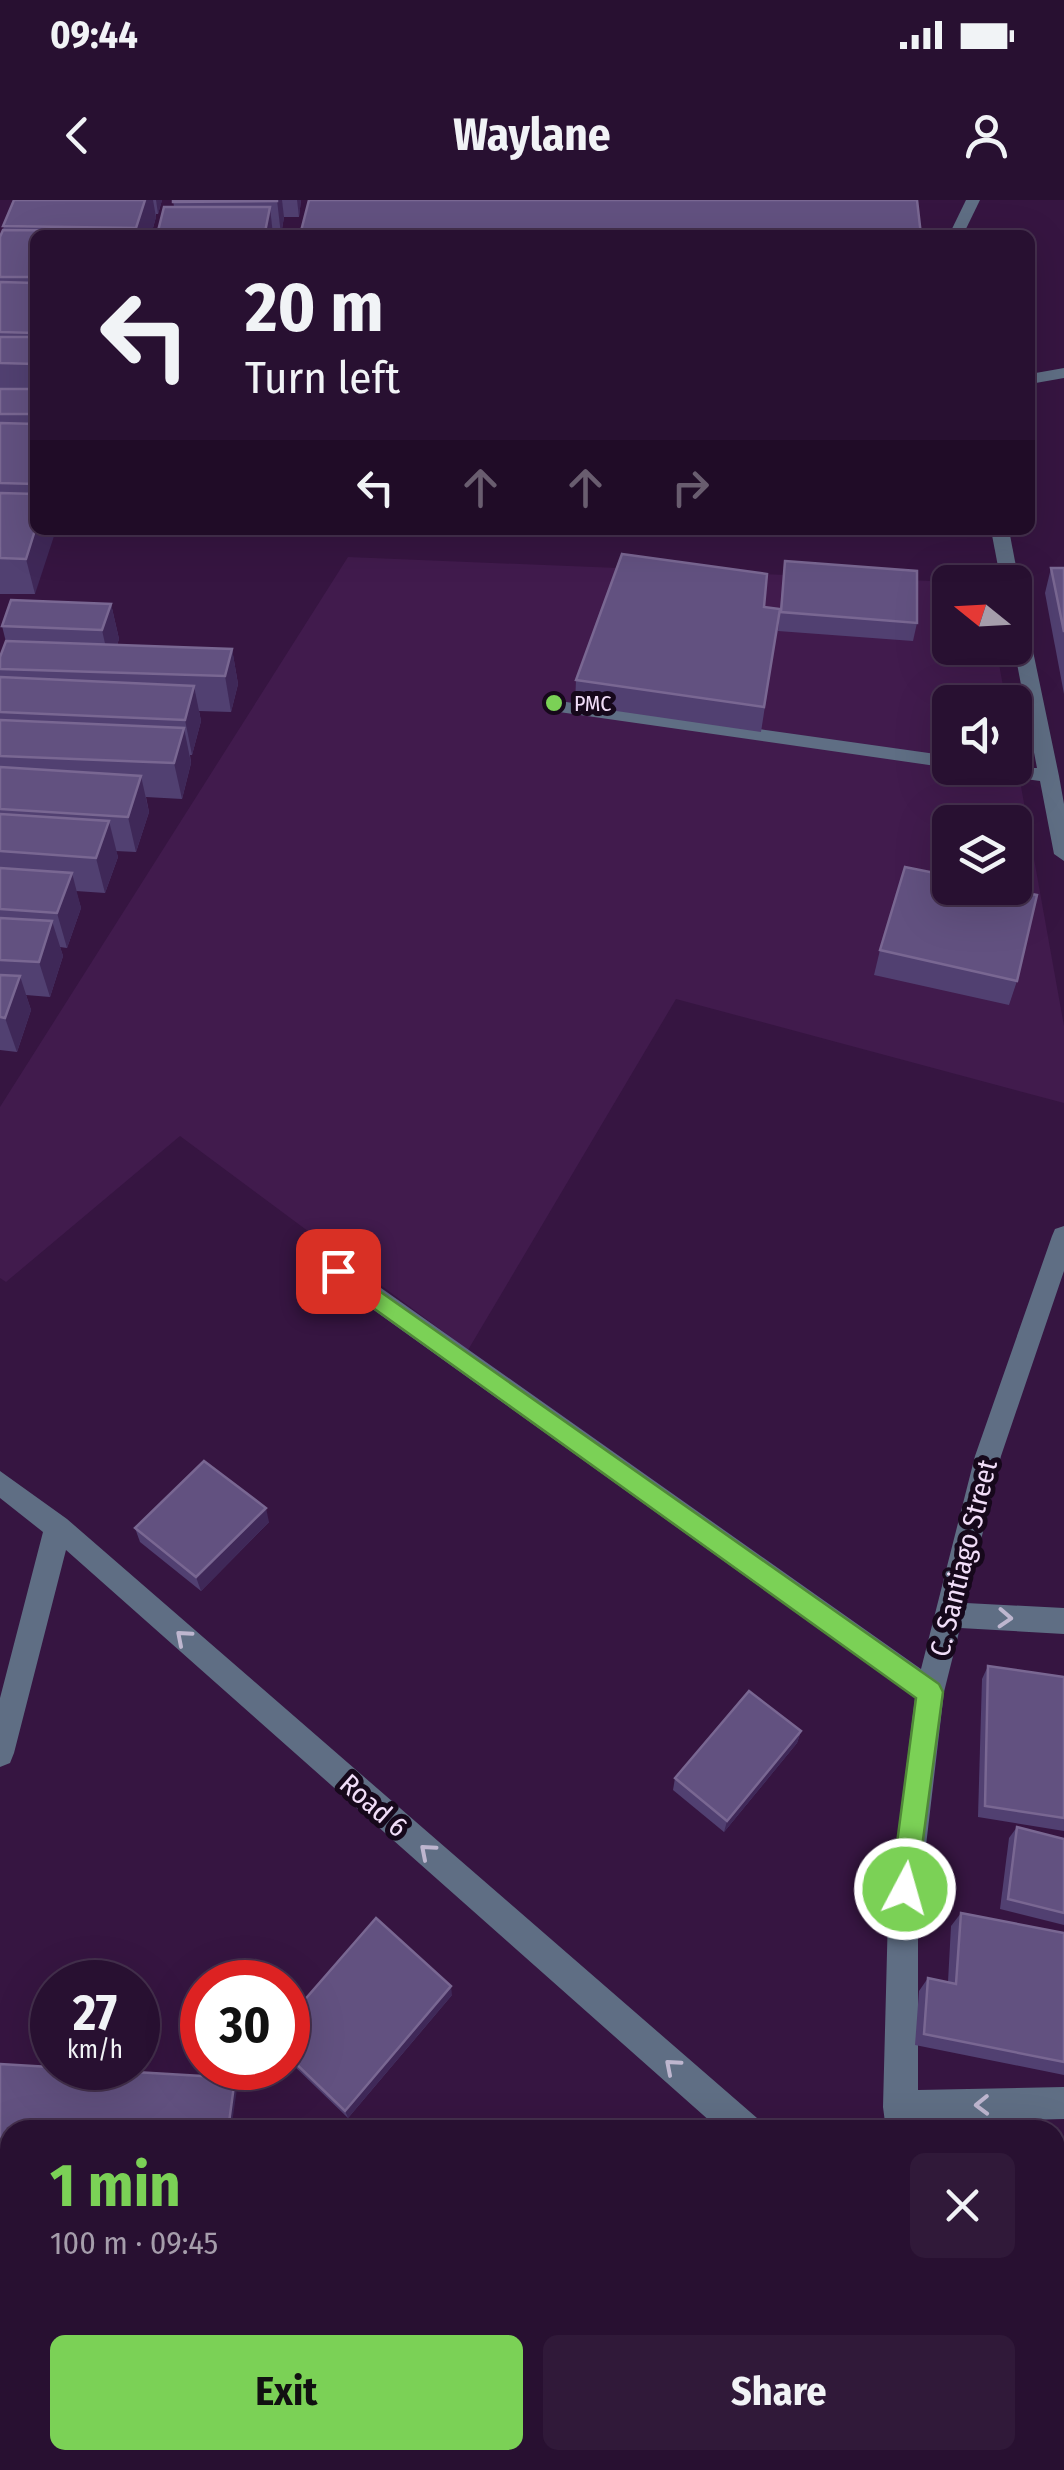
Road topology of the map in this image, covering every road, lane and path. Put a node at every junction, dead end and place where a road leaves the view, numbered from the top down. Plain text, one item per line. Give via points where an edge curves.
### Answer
1 (973, 200) edge
2 (958, 230) edge
3 (1064, 373) edge
4 (1035, 378) edge
5 (1001, 535) edge
6 (1007, 565) edge
7 (1027, 665) edge
8 (559, 707) dead end
9 (932, 759) edge
10 (1032, 774) edge
11 (1049, 776) junction
12 (1062, 832) edge
13 (1064, 854) edge
14 (1064, 1236) edge
15 (338, 1271) dead end
16 (0, 1483) edge
17 (58, 1528) junction
18 (946, 1615) junction
19 (1064, 1620) edge
20 (930, 1692) junction
21 (0, 1753) edge
22 (1064, 2103) edge
23 (900, 2118) edge
24 (734, 2120) edge

1 - 2 street
3 - 4 street
5 - 6 street
7 - 11 street
8 - 9 street
10 - 11 street
11 - 12 street
12 - 13 street
14 - 18 street, C. Santiago Street via 988,1456
15 - 20 street
16 - 17 street, Road 6
17 - 21 street
24 -> 17 street, Road 6
18 -> 19 street
18 - 20 street, C. Santiago Street
20 - 23 street, C. Santiago Street via 903,1914
22 -> 23 street

